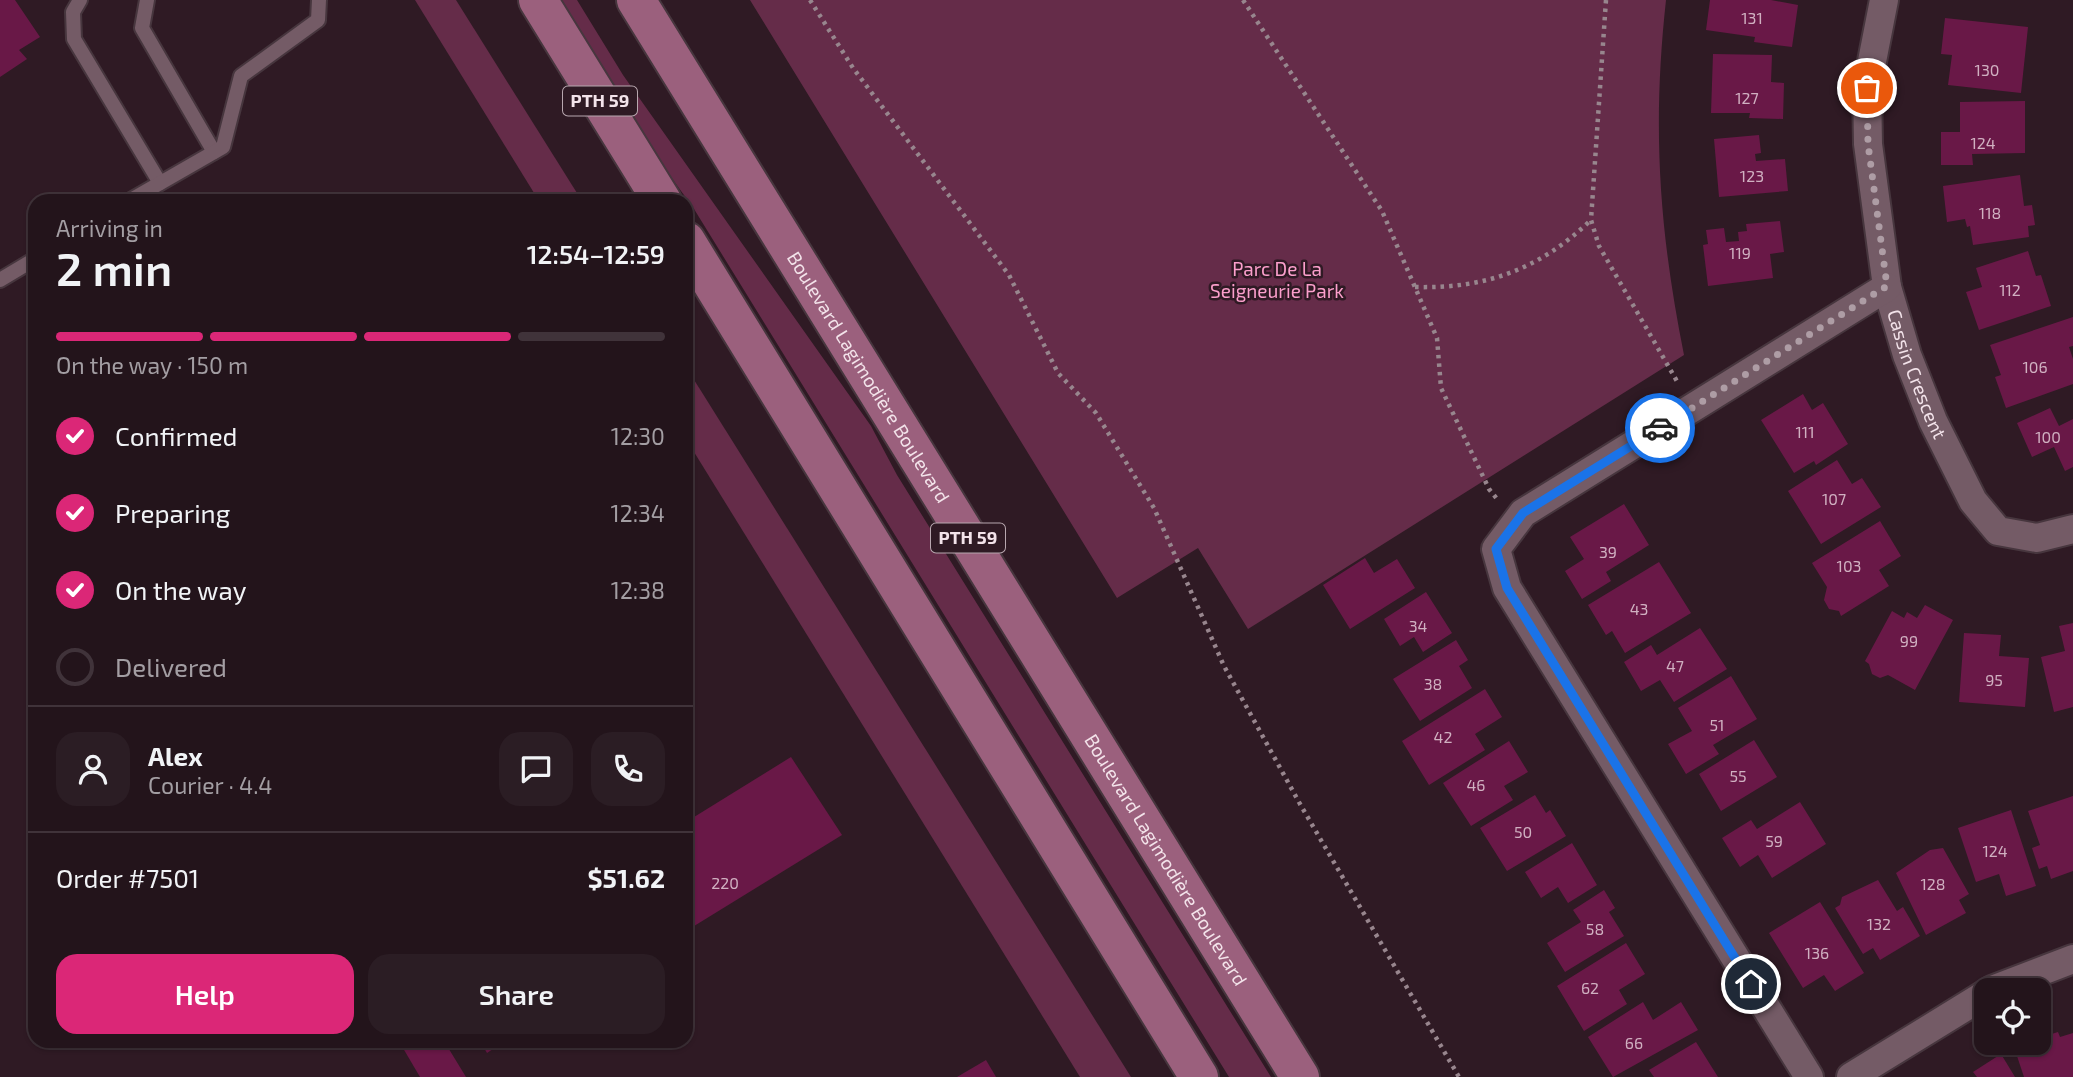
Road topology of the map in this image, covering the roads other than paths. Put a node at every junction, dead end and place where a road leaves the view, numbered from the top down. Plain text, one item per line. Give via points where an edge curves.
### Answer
1 (80, 0) edge
2 (147, 0) edge
3 (319, 0) edge
4 (538, 0) edge
5 (636, 0) edge
6 (1884, 0) edge
7 (214, 152) junction
8 (160, 183) junction
9 (141, 194) edge
10 (658, 194) edge
11 (693, 252) edge
12 (28, 263) edge
13 (0, 280) edge
14 (1887, 286) junction
15 (2073, 529) edge
16 (2073, 959) edge
17 (2023, 978) edge
18 (1974, 1001) edge
19 (1199, 1077) edge
20 (1300, 1077) edge
21 (1809, 1077) edge
22 (1851, 1077) edge

1 - 8 lane via 73,12 74,39
2 - 7 lane via 142,28
3 - 7 lane via 318,20 241,76 223,147
4 - 10 main road, PTH 59
5 - 20 main road, Boulevard Lagimodière Boulevard / PTH 59
6 - 14 street, Cassin Crescent via 1867,88 1868,144
7 - 8 lane
8 - 9 lane
11 - 19 main road
12 - 13 lane
14 - 15 street, Cassin Crescent via 1907,355 1973,501 1998,531 2037,538
14 - 21 street via 1523,513 1496,549 1507,588
16 - 17 street
18 - 22 street

